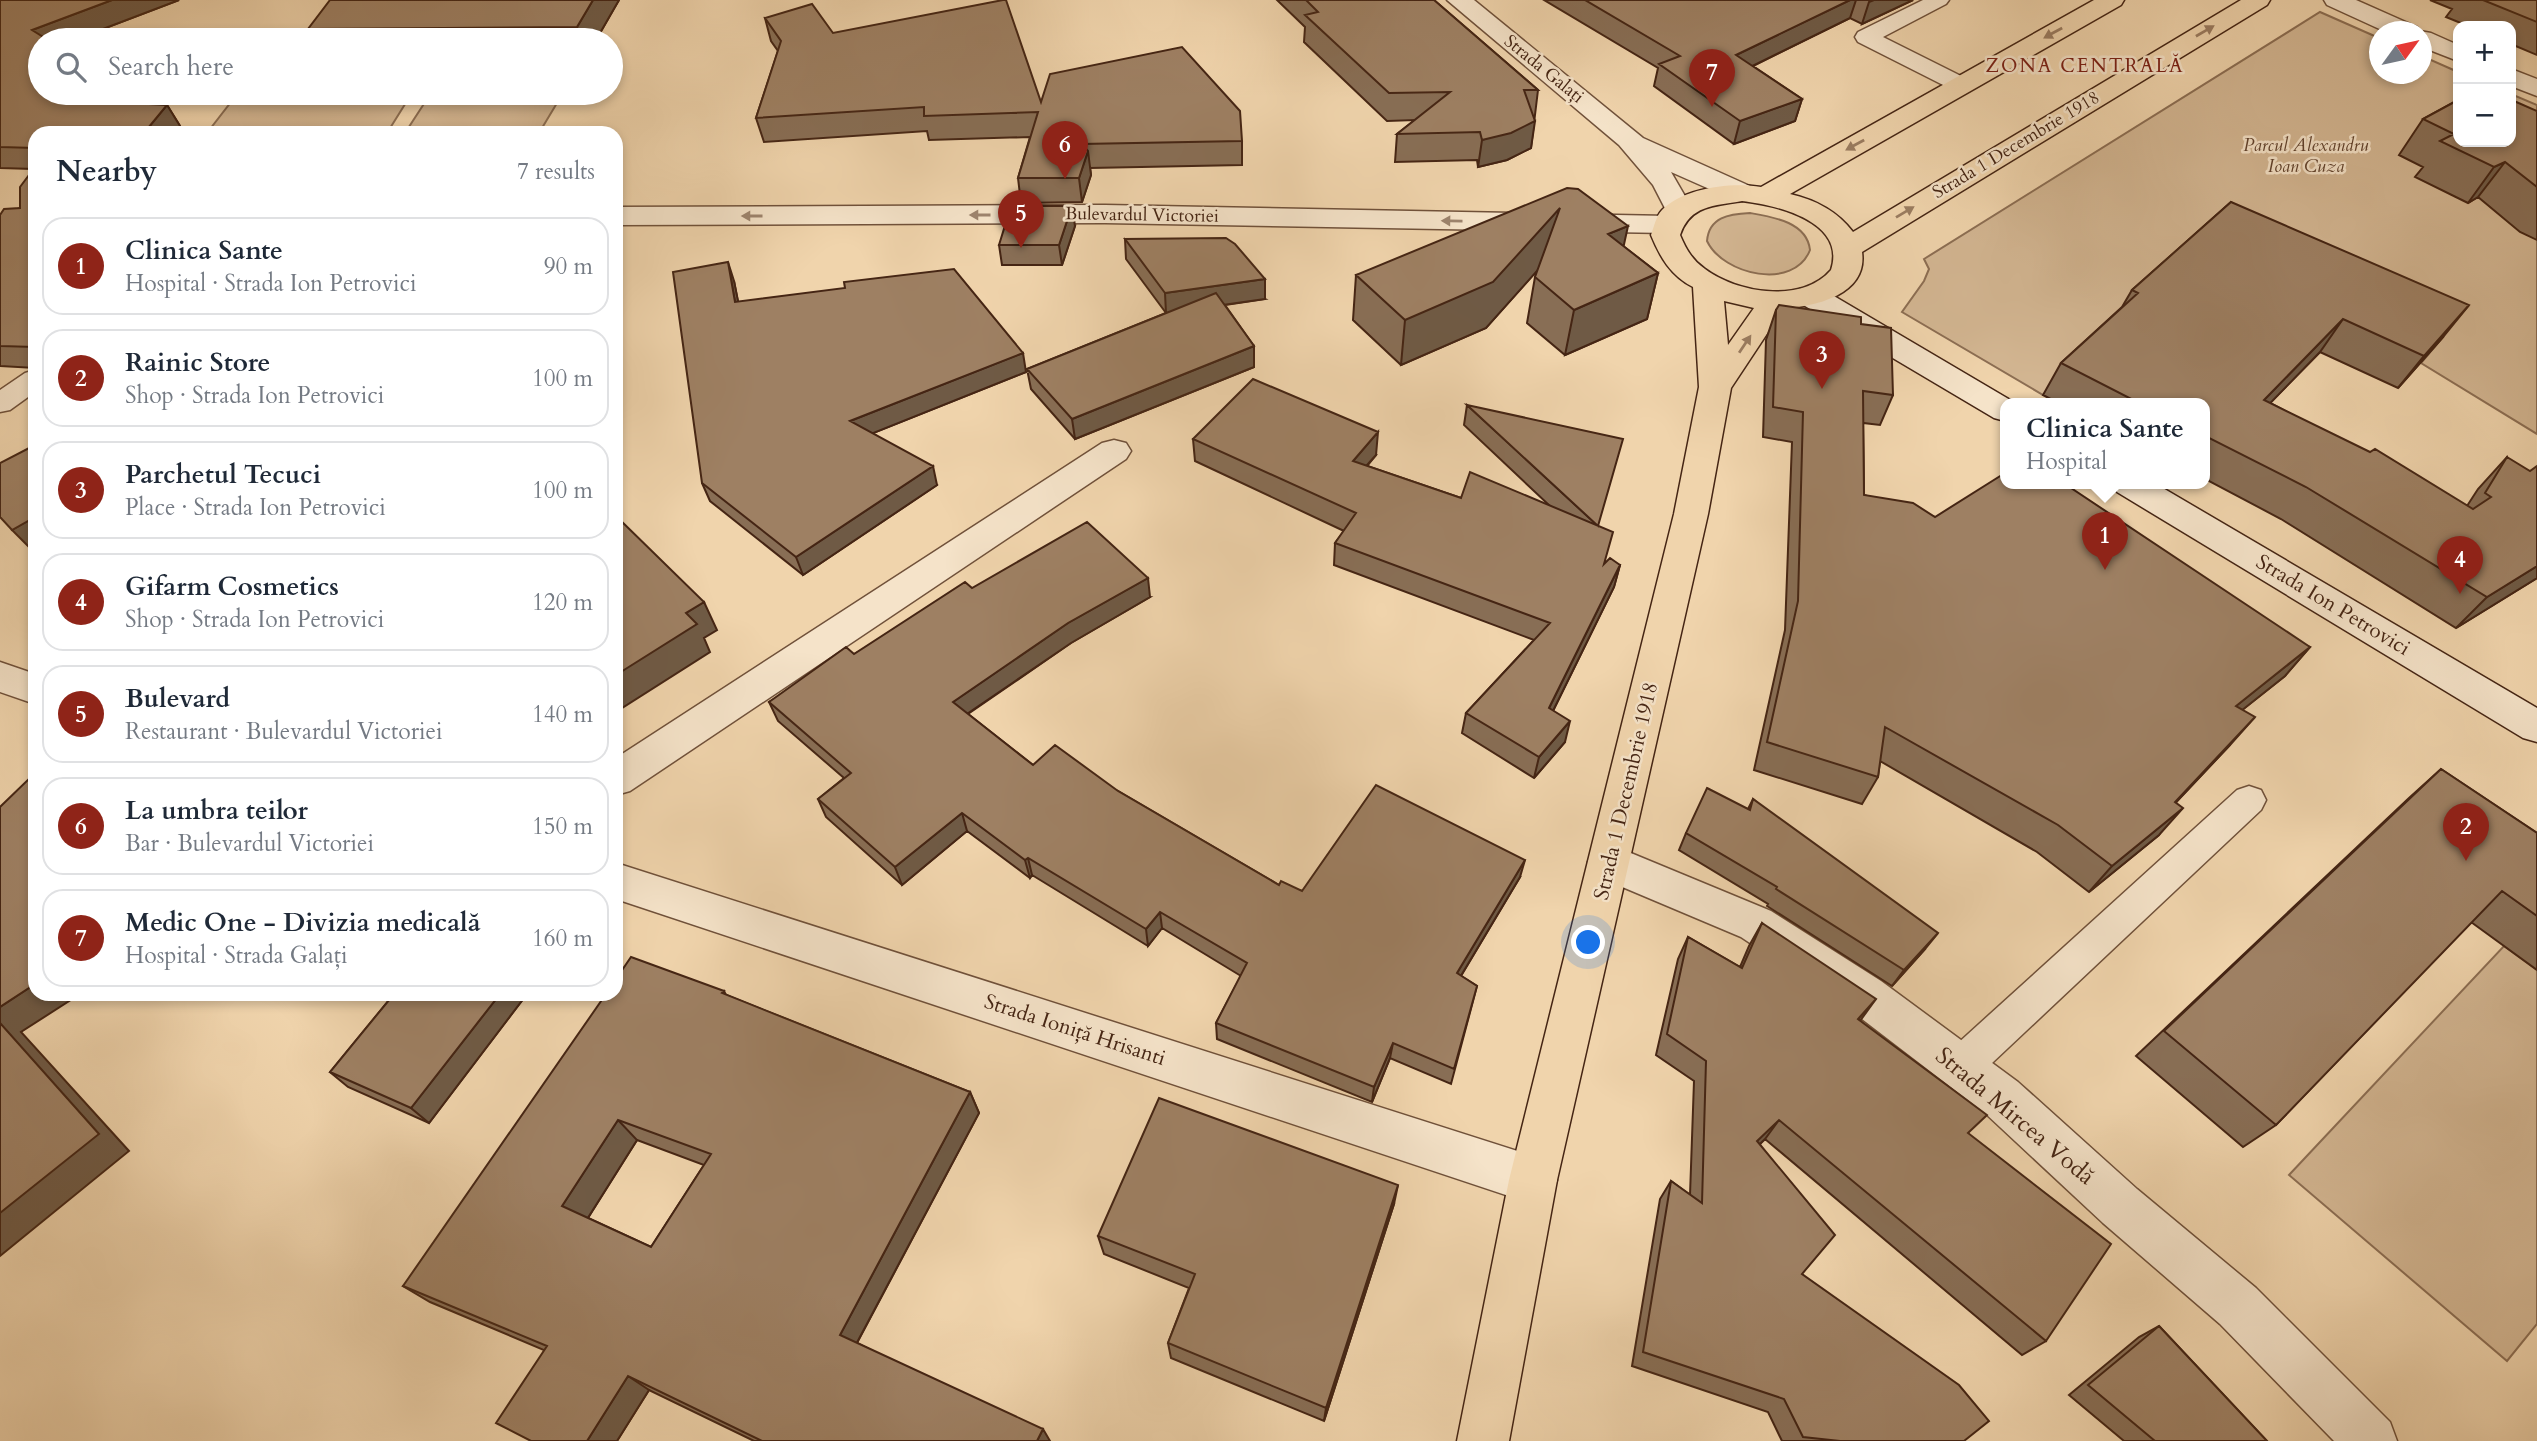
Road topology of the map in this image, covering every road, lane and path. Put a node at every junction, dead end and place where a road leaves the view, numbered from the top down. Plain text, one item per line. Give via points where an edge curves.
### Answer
1 (1459, 0) edge
2 (1939, 0) edge
3 (2258, 0) edge
4 (2336, 0) edge
5 (2105, 1) edge
6 (2383, 21) edge
7 (2432, 43) edge
8 (2453, 52) edge
9 (2516, 79) edge
10 (1961, 85) junction
11 (2537, 88) edge
12 (1629, 138) junction
13 (1755, 194) junction
14 (623, 216) edge
15 (1673, 217) junction
16 (1847, 248) junction
17 (1709, 286) junction
18 (1811, 296) junction
19 (1774, 300) junction
20 (28, 384) edge
21 (1716, 387) junction
22 (0, 403) edge
23 (2000, 407) edge
24 (1114, 451) dead end
25 (2137, 489) edge
26 (0, 677) edge
27 (28, 687) edge
28 (2537, 727) edge
29 (623, 774) edge
30 (2249, 800) dead end
31 (1609, 862) junction
32 (623, 882) edge
33 (1960, 1067) junction
34 (1534, 1180) junction
35 (1483, 1441) edge
36 (2371, 1441) edge

1 - 12 street, Strada Galați
2 - 10 lane via 1866,37
16 -> 3 main road, Strada 1 Decembrie 1918
4 - 6 street
5 -> 10 main road
7 - 8 street
9 - 11 street
10 -> 13 main road
12 - 13 street, Strada Galați via 1696,174
12 - 15 street, Strada Galați via 1666,184
13 - 15 main road via 1699,199
13 - 16 main road via 1810,210 1840,234
15 -> 14 street, Bulevardul Victoriei
15 - 17 main road via 1665,240 1672,257
16 - 18 main road via 1843,276
17 - 19 main road via 1735,296
17 - 21 main road, Strada 1 Decembrie 1918
18 - 19 main road
18 - 23 street
21 -> 19 main road, Strada 1 Decembrie 1918
20 - 22 lane
21 - 31 main road, Strada 1 Decembrie 1918
24 - 29 street
25 - 28 street, Strada Ion Petrovici
26 - 27 street
30 - 33 lane
31 - 33 street, Strada Mircea Vodă via 1756,924 1865,995
31 - 34 main road, Strada 1 Decembrie 1918
32 - 34 street, Strada Ioniță Hrisanti
33 - 36 street, Strada Mircea Vodă via 2238,1307
34 - 35 main road, Strada 1 Decembrie 1918

